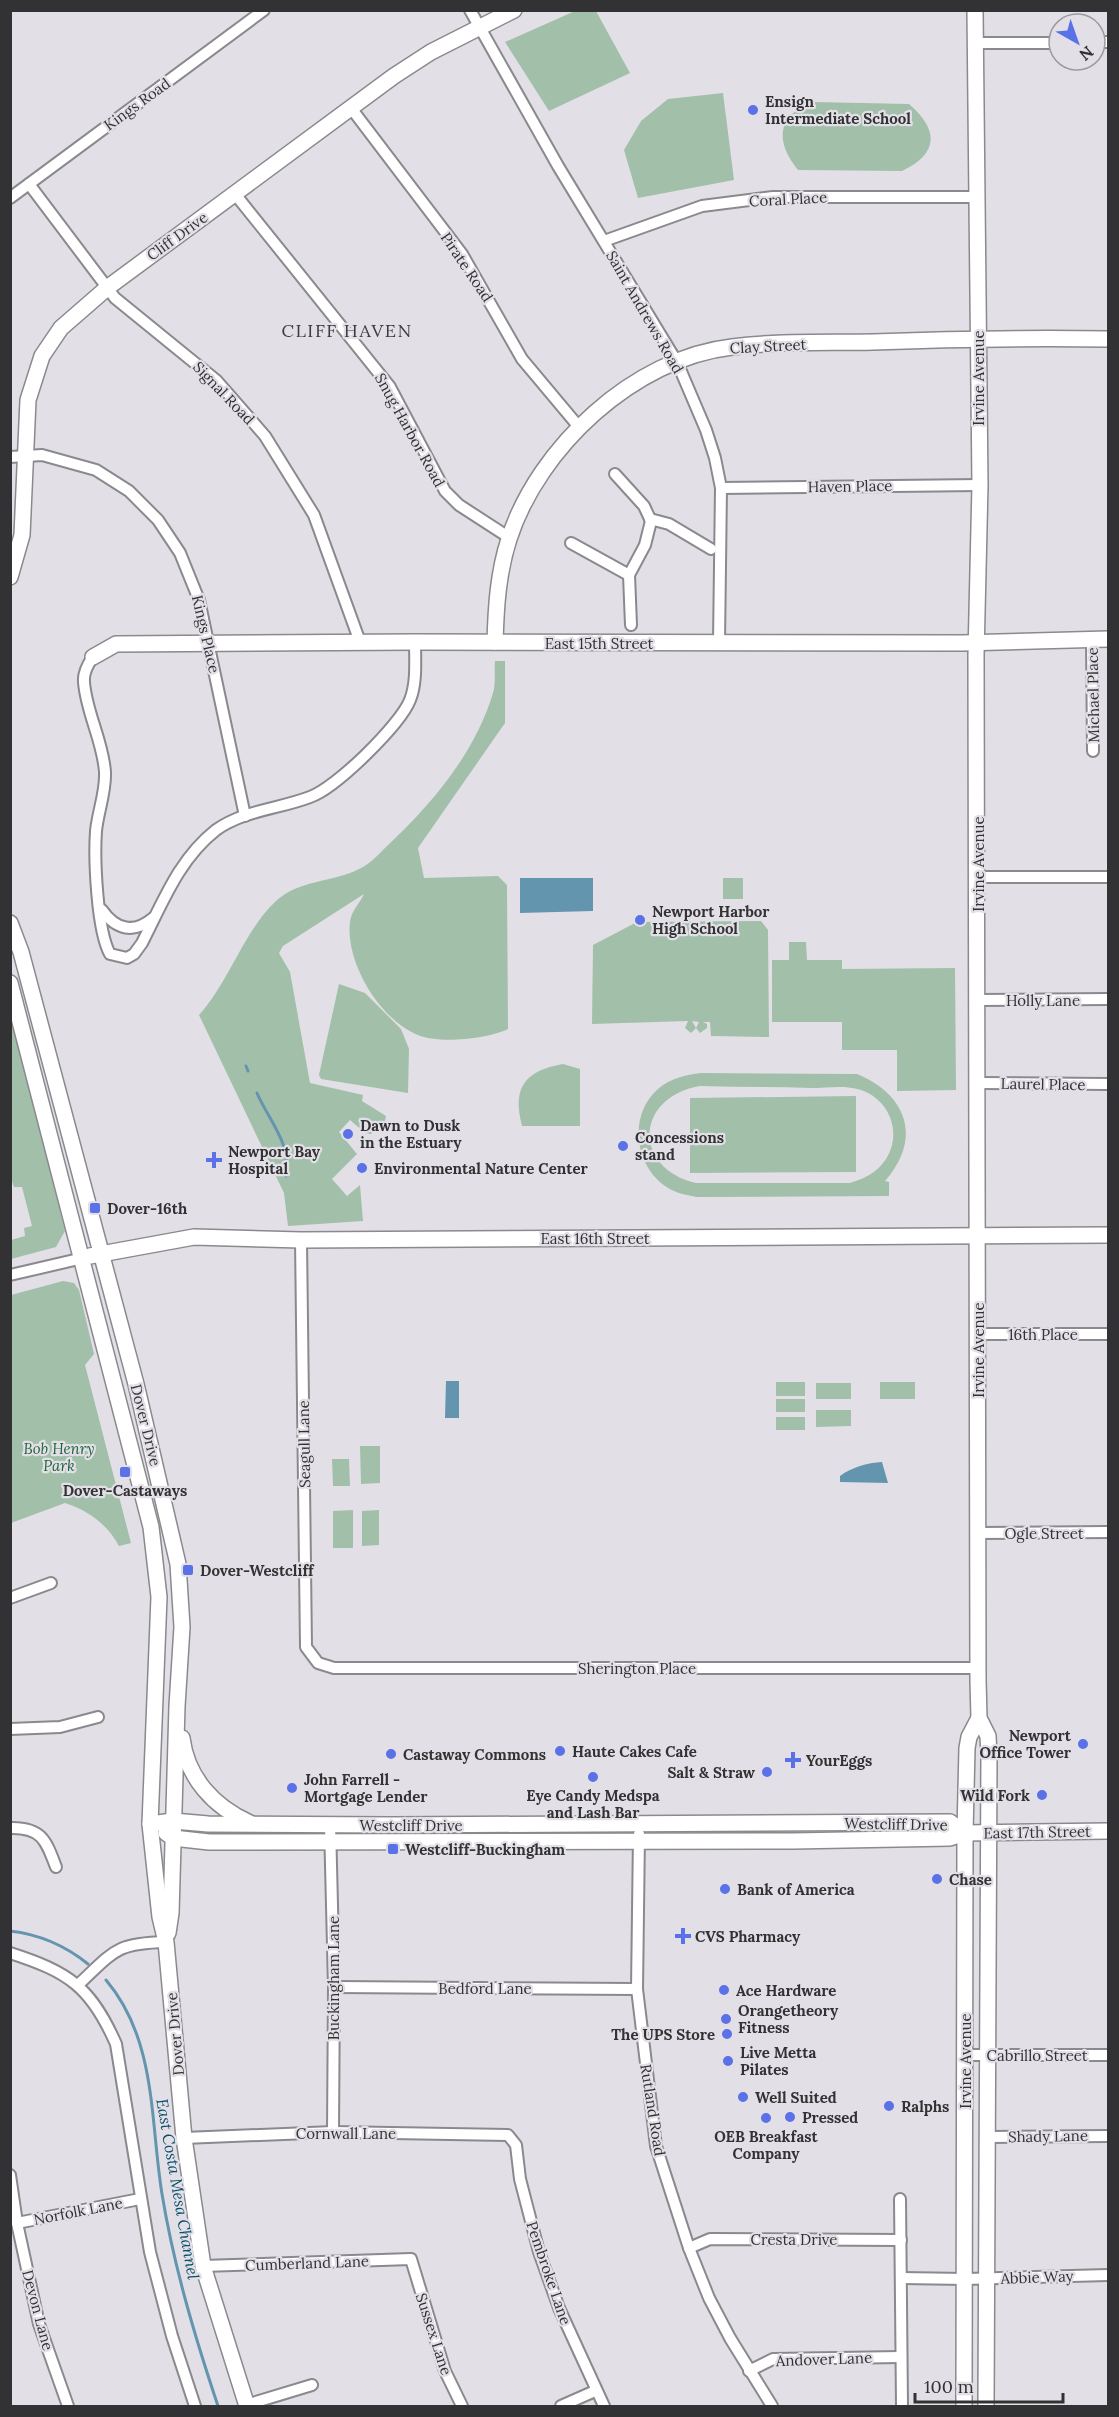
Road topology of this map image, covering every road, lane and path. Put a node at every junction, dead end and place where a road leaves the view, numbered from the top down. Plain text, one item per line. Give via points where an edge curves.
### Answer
1 (264, 10) edge
2 (470, 10) edge
3 (514, 10) edge
4 (975, 10) edge
5 (478, 27) junction
6 (975, 43) junction
7 (1047, 43) edge
8 (351, 108) junction
9 (29, 183) junction
10 (235, 194) junction
11 (978, 196) junction
12 (10, 198) edge
13 (604, 241) junction
14 (107, 288) junction
15 (978, 338) junction
16 (1108, 339) edge
17 (677, 362) junction
18 (579, 427) junction
19 (17, 457) edge
20 (615, 474) dead end
21 (980, 485) junction
22 (721, 488) junction
23 (650, 519) junction
24 (510, 538) junction
25 (571, 543) dead end
26 (711, 549) dead end
27 (629, 575) junction
28 (10, 577) edge
29 (630, 625) dead end
30 (1092, 639) junction
31 (1108, 639) edge
32 (360, 642) junction
33 (415, 642) junction
34 (495, 642) junction
35 (977, 642) junction
36 (209, 643) junction
37 (719, 643) junction
38 (93, 657) joint
39 (1093, 751) dead end
40 (244, 816) junction
41 (978, 877) junction
42 (1108, 877) edge
43 (100, 909) junction
44 (156, 916) junction
45 (10, 923) edge
46 (10, 983) edge
47 (1108, 999) edge
48 (978, 1000) junction
49 (978, 1083) junction
50 (1108, 1084) edge
51 (1108, 1235) edge
52 (977, 1236) junction
53 (301, 1240) junction
54 (100, 1254) junction
55 (83, 1258) junction
56 (10, 1275) edge
57 (978, 1334) junction
58 (1108, 1334) edge
59 (170, 1521) junction
60 (151, 1527) junction
61 (1108, 1532) edge
62 (979, 1533) junction
63 (51, 1583) dead end
64 (10, 1598) edge
65 (306, 1647) joint
66 (978, 1668) junction
67 (177, 1706) junction
68 (98, 1717) dead end
69 (979, 1718) junction
70 (10, 1729) edge
71 (173, 1821) junction
72 (863, 1823) junction
73 (150, 1824) junction
74 (254, 1824) junction
75 (330, 1824) junction
76 (754, 1824) junction
77 (639, 1825) junction
78 (10, 1828) edge
79 (1108, 1831) edge
80 (965, 1833) junction
81 (987, 1833) junction
82 (173, 1838) junction
83 (816, 1841) junction
84 (332, 1842) junction
85 (639, 1842) junction
86 (753, 1842) junction
87 (56, 1867) dead end
88 (166, 1942) junction
89 (10, 1953) edge
90 (78, 1984) junction
91 (334, 1988) junction
92 (637, 1989) junction
93 (965, 2055) junction
94 (987, 2055) junction
95 (1108, 2055) edge
96 (333, 2132) junction
97 (508, 2135) joint
98 (1108, 2136) edge
99 (987, 2137) junction
100 (184, 2138) junction
101 (10, 2175) edge
102 (140, 2199) junction
103 (900, 2199) dead end
104 (16, 2223) junction
105 (900, 2240) junction
106 (689, 2248) junction
107 (411, 2259) joint
108 (203, 2266) junction
109 (1108, 2274) edge
110 (901, 2278) junction
111 (988, 2278) junction
112 (966, 2279) junction
113 (901, 2357) junction
114 (749, 2371) junction
115 (312, 2385) dead end
116 (595, 2391) junction
117 (68, 2406) edge
118 (195, 2406) edge
119 (247, 2406) edge
120 (462, 2406) edge
121 (561, 2406) edge
122 (604, 2406) edge
123 (772, 2406) edge
124 (902, 2406) edge
125 (964, 2406) edge
126 (986, 2406) edge

1 - 9 street, Kings Road
2 - 5 street, Saint Andrews Road
3 - 5 street, Cliff Drive
4 - 6 street, Irvine Avenue
5 - 8 street, Cliff Drive via 431,52
5 - 13 street, Saint Andrews Road
6 - 7 street
6 - 11 street, Irvine Avenue
8 - 10 street, Cliff Drive
8 - 18 street, Pirate Road via 462,254 522,359
9 - 12 street, Kings Road
9 - 14 street, Signal Road
10 - 14 street, Cliff Drive
10 - 24 street, Snug Harbor Road via 390,387 445,491 459,506
11 - 13 street, Coral Place via 773,197 702,206
11 - 15 street, Irvine Avenue
13 - 17 street, Saint Andrews Road
14 - 19 street, Cliff Drive via 61,328 42,357 28,400
14 - 32 street, Signal Road via 217,381 265,436 314,515
15 - 16 street, Clay Street
15 - 17 street, Clay Street via 730,347
15 - 21 street, Irvine Avenue
17 - 18 street, Clay Street via 614,397
17 - 22 street, Saint Andrews Road via 709,439
18 - 24 street, Clay Street via 535,485
19 - 28 street, Cliff Drive via 22,535
19 - 36 street, Kings Place via 42,455 96,470 129,491 158,520 180,553 199,600
20 - 23 street via 644,506
21 - 22 street, Haven Place
21 - 35 street, Irvine Avenue
22 - 37 street, Saint Andrews Road
23 - 26 street via 669,524
23 - 27 street via 645,545
24 - 34 street, Clay Street via 500,579
25 - 27 street
27 - 29 street
30 - 31 street, East 15th Street
30 - 35 street, East 15th Street
30 - 39 street, Michael Place
32 - 33 street, East 15th Street
32 - 36 street, East 15th Street
33 - 34 street, East 15th Street
33 - 40 street via 411,699 388,733 313,796
34 - 37 street, East 15th Street
35 - 37 street, East 15th Street
35 - 41 street, Irvine Avenue
36 - 38 street, East 15th Street via 116,644
36 - 40 street, Kings Place
38 - 43 street via 83,681 105,773 95,848
40 - 44 street via 218,829 190,854
41 - 42 street
41 - 48 street, Irvine Avenue
43 - 44 street via 109,921 130,929 143,926
43 - 44 street via 104,943 110,954 118,958 134,954
45 - 54 street, Dover Drive via 21,952
46 - 55 street, Dover Drive
47 - 48 street, Holly Lane
48 - 49 street, Irvine Avenue
49 - 50 street, Laurel Place
49 - 52 street, Irvine Avenue
51 - 52 street, East 16th Street
52 - 53 street, East 16th Street
52 - 57 street, Irvine Avenue
53 - 54 street, East 16th Street via 194,1237
53 - 65 street, Seagull Lane
54 - 55 street, East 16th Street
54 - 59 street, Dover Drive
55 - 56 street
55 - 60 street, Dover Drive
57 - 58 street, 16th Place
57 - 62 street, Irvine Avenue
59 - 60 street
59 - 67 street, Dover Drive via 178,1564 182,1626
60 - 73 street, Dover Drive via 159,1597
61 - 62 street, Ogle Street
62 - 66 street, Irvine Avenue
63 - 64 street
65 - 66 street, Sherington Place via 318,1663 334,1668
66 - 69 street, Irvine Avenue
67 - 71 street, Dover Drive
67 - 74 street via 183,1746 196,1778 218,1805
68 - 70 street via 60,1727
69 - 80 street, Irvine Avenue via 967,1748
69 - 81 street, Irvine Avenue via 988,1736
71 - 73 street, Westcliff Drive
71 - 74 street, Westcliff Drive
71 - 82 street, Dover Drive
72 - 76 street, Westcliff Drive
72 - 80 street, Westcliff Drive via 950,1822
72 - 83 street via 854,1830
73 - 82 street, Westcliff Drive
73 - 88 street, Dover Drive
74 - 75 street, Westcliff Drive
75 - 77 street, Westcliff Drive
75 - 84 street, Buckingham Lane
76 - 77 street, Westcliff Drive
76 - 86 street
77 - 85 street, Rutland Road
78 - 87 street via 26,1827 38,1833
79 - 81 street, East 17th Street
80 - 81 street, East 17th Street
80 - 83 street, Westcliff Drive via 950,1838
80 - 93 street, Irvine Avenue
81 - 94 street, Irvine Avenue
82 - 84 street, Westcliff Drive via 209,1842
82 - 88 street, Dover Drive via 171,1913
83 - 86 street, Westcliff Drive
84 - 85 street, Westcliff Drive
84 - 91 street, Buckingham Lane
85 - 86 street, Westcliff Drive
85 - 92 street, Rutland Road
88 - 90 street via 134,1942 114,1951
88 - 100 street, Dover Drive
89 - 90 street via 44,1964
90 - 102 street via 103,2013 116,2044
91 - 92 street, Bedford Lane
91 - 96 street, Buckingham Lane
92 - 106 street, Rutland Road via 656,2146
93 - 94 street, Cabrillo Street
93 - 112 street, Irvine Avenue
94 - 95 street, Cabrillo Street
94 - 99 street, Irvine Avenue
96 - 97 street, Cornwall Lane
96 - 100 street, Cornwall Lane
97 - 116 street, Pembroke Lane via 516,2145 520,2179 543,2264
98 - 99 street, Shady Lane
99 - 111 street, Irvine Avenue
100 - 108 street, Dover Drive
101 - 104 street, Devon Lane
102 - 104 street, Norfolk Lane
102 - 118 street via 172,2336
103 - 105 street
104 - 117 street, Devon Lane via 39,2324
105 - 106 street, Cresta Drive via 710,2238
105 - 110 street
106 - 114 street, Rutland Road via 709,2298
107 - 108 street, Cumberland Lane
107 - 120 street, Sussex Lane via 445,2371
108 - 119 street, Dover Drive
109 - 111 street, Abbie Way
110 - 112 street, Abbie Way
110 - 113 street
111 - 112 street, Abbie Way
111 - 126 street, Irvine Avenue
112 - 125 street, Irvine Avenue
113 - 114 street, Andover Lane via 773,2359
113 - 124 street
114 - 123 street, Rutland Road
115 - 119 street
116 - 121 street
116 - 122 street, Pembroke Lane

